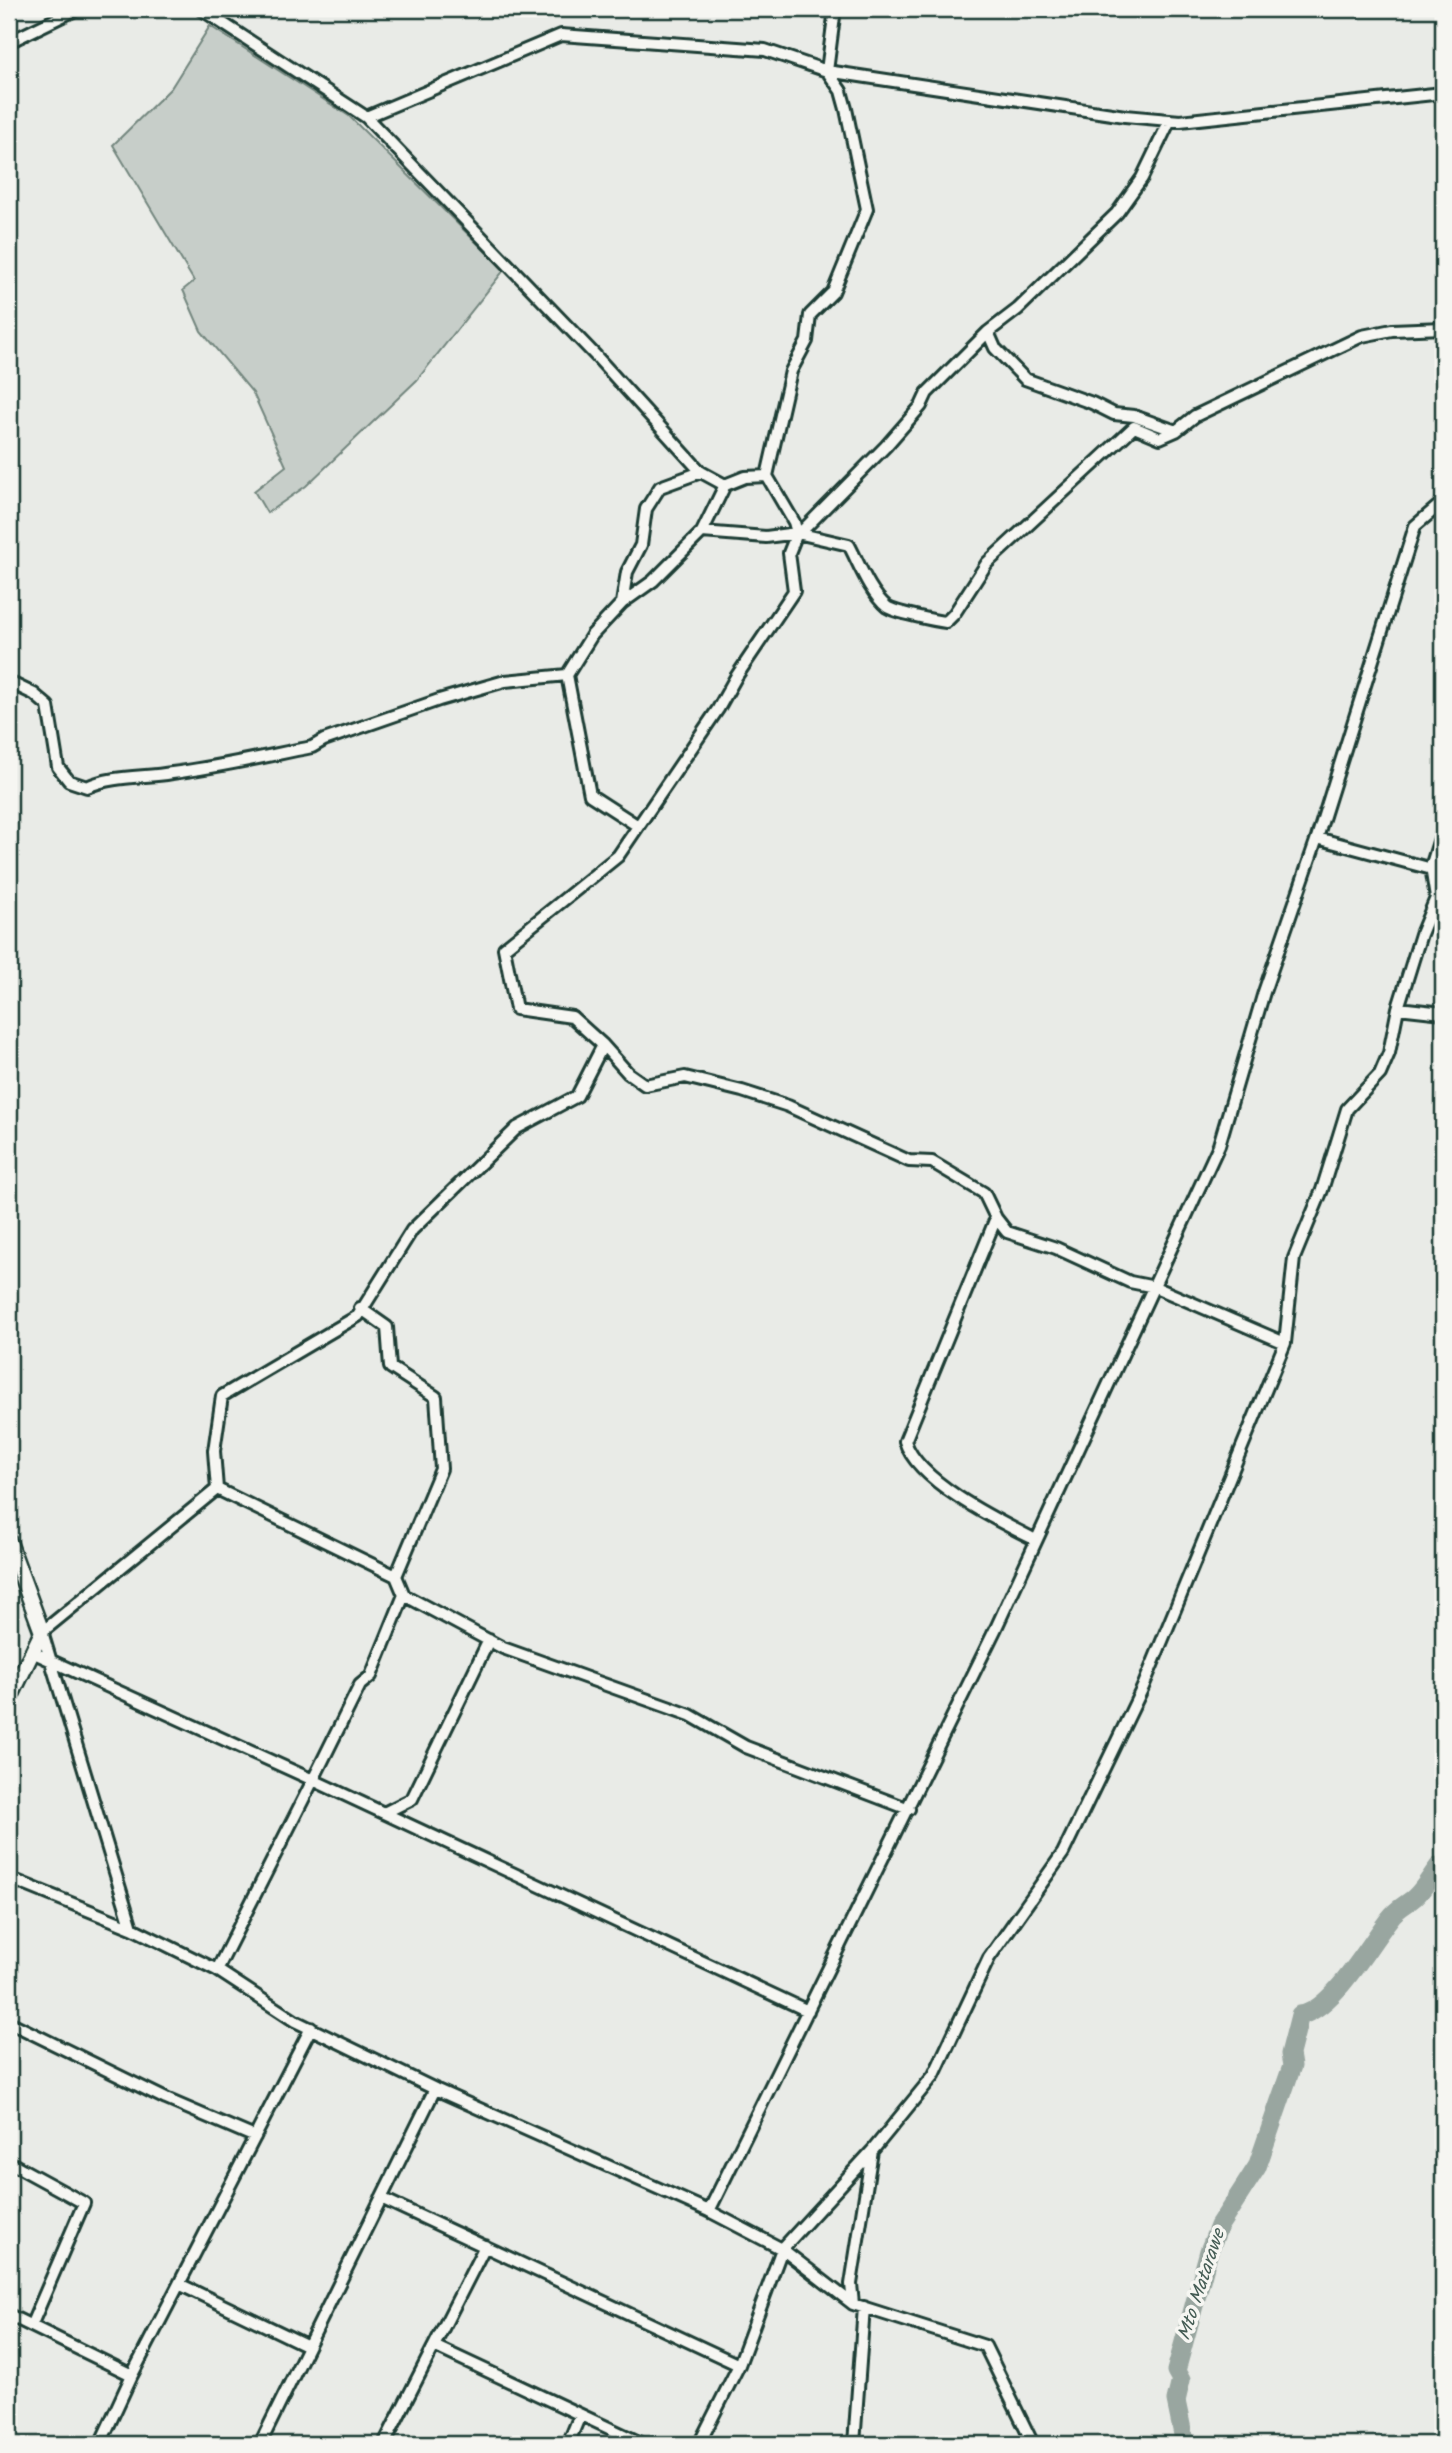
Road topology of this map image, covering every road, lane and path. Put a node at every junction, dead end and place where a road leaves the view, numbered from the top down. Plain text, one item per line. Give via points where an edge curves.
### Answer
1 (77, 9) edge
2 (201, 9) edge
3 (835, 9) edge
4 (9, 42) edge
5 (827, 71) junction
6 (1443, 93) edge
7 (366, 117) junction
8 (1170, 120) junction
9 (1443, 327) edge
10 (988, 332) junction
11 (1176, 431) junction
12 (701, 472) junction
13 (767, 476) junction
14 (725, 485) junction
15 (1443, 502) edge
16 (702, 532) junction
17 (798, 533) junction
18 (621, 603) junction
19 (567, 675) junction
20 (9, 682) edge
21 (638, 826) junction
22 (1443, 829) edge
23 (1317, 838) junction
24 (1431, 867) junction
25 (1443, 872) edge
26 (1398, 1008) junction
27 (1443, 1013) edge
28 (603, 1045) junction
29 (996, 1218) junction
30 (1155, 1287) junction
31 (360, 1308) junction
32 (1285, 1343) junction
33 (216, 1489) junction
34 (1036, 1540) junction
35 (9, 1542) edge
36 (396, 1576) junction
37 (404, 1595) junction
38 (42, 1632) junction
39 (489, 1640) junction
40 (32, 1652) junction
41 (50, 1661) junction
42 (9, 1700) edge
43 (313, 1780) junction
44 (909, 1809) junction
45 (384, 1813) junction
46 (9, 1878) edge
47 (132, 1928) junction
48 (217, 1970) junction
49 (808, 2011) junction
50 (9, 2022) edge
51 (311, 2028) junction
52 (435, 2089) junction
53 (255, 2137) junction
54 (872, 2151) junction
55 (9, 2162) edge
56 (381, 2198) junction
57 (709, 2211) junction
58 (485, 2246) junction
59 (782, 2249) junction
60 (179, 2284) junction
61 (859, 2306) junction
62 (9, 2315) edge
63 (31, 2326) junction
64 (308, 2346) junction
65 (434, 2347) junction
66 (739, 2365) junction
67 (132, 2375) junction
68 (580, 2415) junction
69 (100, 2444) edge
70 (261, 2444) edge
71 (384, 2444) edge
72 (568, 2444) edge
73 (643, 2444) edge
74 (699, 2444) edge
75 (854, 2444) edge
76 (1033, 2444) edge

1 - 4 street
2 - 7 street
3 - 5 street
5 - 7 street via 765,50 561,36
5 - 8 street
5 - 13 street via 841,91 867,209 833,292 810,315 807,341 791,371
6 - 8 street
7 - 12 street
8 - 10 street via 1142,178 1117,213
9 - 11 street via 1362,337 1195,416
10 - 11 street via 995,348 1025,379 1114,414
10 - 17 street via 927,393 878,454
11 - 17 street via 1160,438 1134,427 987,563 946,622 888,608 849,545
12 - 14 street
12 - 18 street via 660,487 646,509 641,545 627,572
13 - 14 street via 745,477
13 - 17 street via 791,512
14 - 16 street
15 - 23 street via 1415,526
16 - 17 street via 766,537
16 - 18 street via 653,581
17 - 21 street via 789,554 794,591
18 - 19 street via 592,635
19 - 20 street via 478,688 312,747 214,767 104,779 87,787 69,781 58,767 48,706
19 - 21 street via 590,795
21 - 28 street via 608,866 504,948 516,1009 572,1017
22 - 24 street
23 - 24 street
23 - 30 street via 1264,992 1219,1145
24 - 25 street
24 - 26 street via 1436,898
26 - 27 street
26 - 32 street via 1389,1053 1380,1074 1347,1109 1294,1258
28 - 29 street via 645,1085 684,1077 742,1091 788,1106 909,1161 932,1161 984,1193
28 - 31 street via 577,1096 517,1128 412,1230
29 - 30 street via 1007,1232 1056,1248 1130,1282
29 - 34 street via 905,1441 916,1461 942,1484 977,1510
30 - 32 street
30 - 34 street
31 - 33 street via 358,1316 222,1396 214,1451
31 - 36 street via 387,1328 390,1367 436,1397 441,1469
32 - 54 street via 1143,1687 1078,1825 989,1958 934,2075
33 - 36 street
33 - 38 street
34 - 44 street
35 - 38 street
36 - 37 street
37 - 39 street
37 - 43 street via 371,1676 360,1685
38 - 40 street
38 - 41 street
39 - 44 street via 690,1715 746,1746
39 - 45 street via 412,1799
40 - 41 street
40 - 42 street
41 - 43 street
41 - 47 street
43 - 45 street
43 - 48 street
44 - 49 street
45 - 49 street
46 - 47 street
47 - 48 street
48 - 51 street
49 - 57 street
50 - 53 street
51 - 52 street
51 - 53 street
52 - 56 street
52 - 57 street
53 - 60 street
54 - 59 street
54 - 61 street via 850,2284
55 - 63 street via 84,2203
56 - 58 street
56 - 64 street
57 - 59 street
58 - 65 street
58 - 66 street
59 - 61 street
59 - 66 street
60 - 64 street
60 - 67 street
61 - 75 street
61 - 76 street via 985,2346
62 - 63 street
63 - 67 street
64 - 70 street
65 - 68 street
65 - 71 street
66 - 74 street
67 - 69 street
68 - 72 street
68 - 73 street

